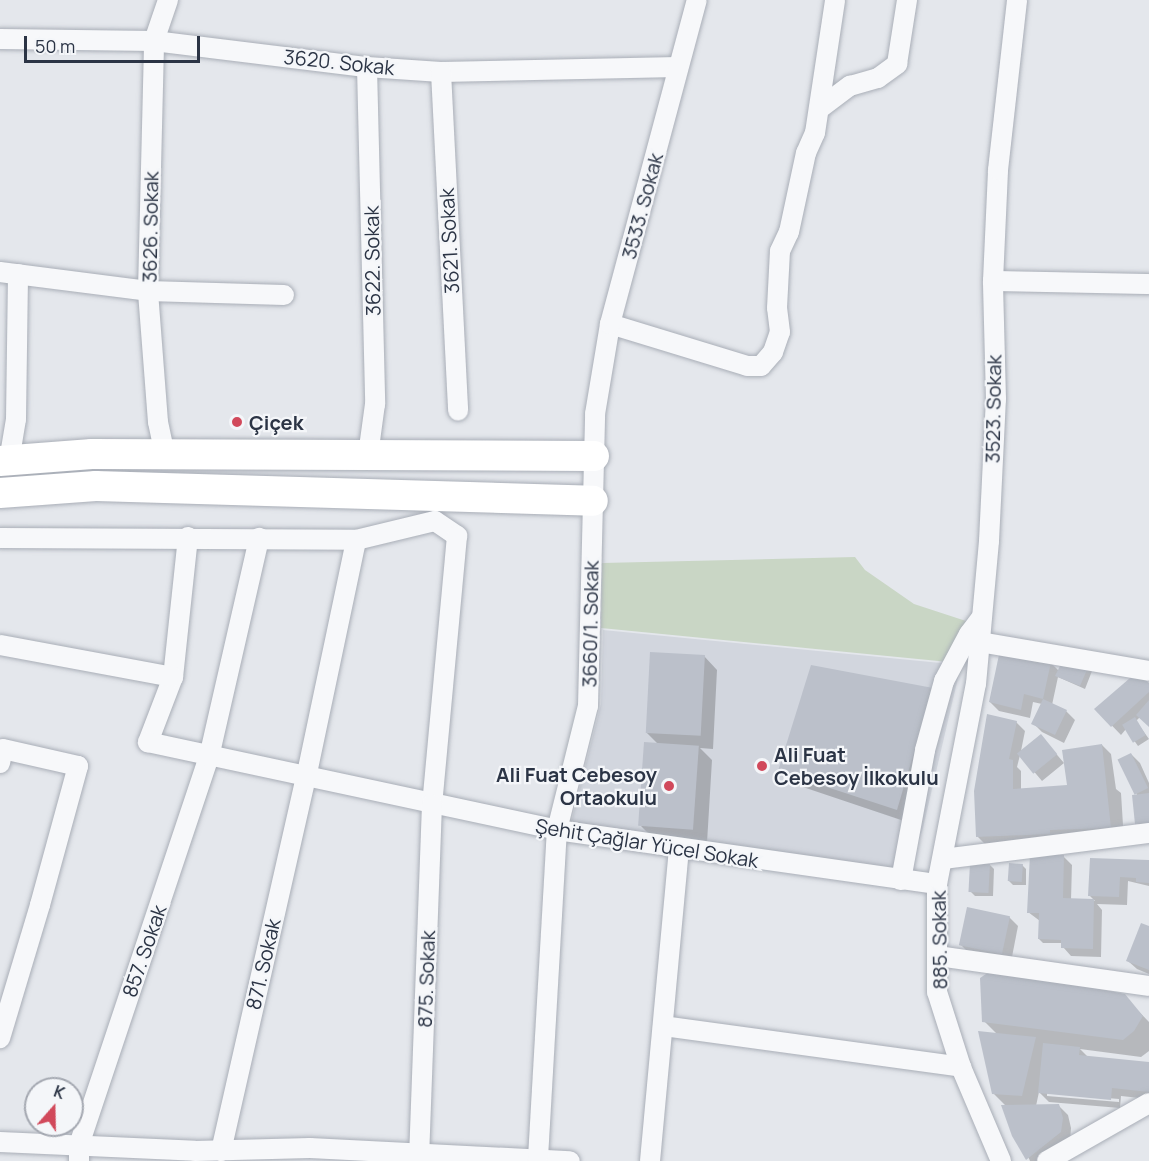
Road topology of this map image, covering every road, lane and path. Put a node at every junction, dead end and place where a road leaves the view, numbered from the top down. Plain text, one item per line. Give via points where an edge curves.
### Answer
1 (168, 0) edge
2 (697, 0) edge
3 (835, 0) edge
4 (907, 0) edge
5 (1017, 0) edge
6 (0, 39) edge
7 (154, 41) junction
8 (368, 67) junction
9 (678, 67) junction
10 (441, 72) junction
11 (819, 110) junction
12 (9, 273) edge
13 (993, 280) junction
14 (1149, 284) edge
15 (148, 291) junction
16 (284, 295) dead end
17 (610, 324) junction
18 (458, 411) dead end
19 (595, 414) joint
20 (165, 455) junction
21 (368, 455) junction
22 (594, 456) junction
23 (5, 461) edge
24 (0, 493) edge
25 (592, 501) junction
26 (188, 537) junction
27 (0, 538) edge
28 (259, 538) junction
29 (356, 540) junction
30 (982, 617) junction
31 (980, 642) junction
32 (0, 645) edge
33 (1149, 671) edge
34 (173, 677) junction
35 (2, 756) edge
36 (209, 757) junction
37 (306, 777) junction
38 (432, 804) junction
39 (951, 816) joint
40 (556, 830) junction
41 (1149, 832) edge
42 (679, 848) junction
43 (943, 859) junction
44 (901, 880) junction
45 (937, 884) junction
46 (938, 956) junction
47 (1149, 986) edge
48 (663, 1026) junction
49 (0, 1038) edge
50 (961, 1067) junction
51 (1149, 1103) edge
52 (0, 1142) edge
53 (221, 1151) junction
54 (79, 1153) edge
55 (419, 1154) junction
56 (310, 1155) edge
57 (195, 1156) edge
58 (439, 1158) edge
59 (538, 1158) junction
60 (570, 1161) edge
61 (650, 1161) edge
62 (1000, 1161) edge
63 (1047, 1161) edge

1 - 7 street, 3626. Sokak
2 - 9 street, 3533. Sokak
3 - 11 street
4 - 11 street via 897,64 878,78 850,86
5 - 13 street, 3523. Sokak via 998,170
6 - 7 street, 3620. Sokak
7 - 8 street, 3620. Sokak
7 - 15 street, 3626. Sokak
8 - 10 street, 3620. Sokak
8 - 21 street, 3622. Sokak via 375,404
9 - 10 street, 3620. Sokak
9 - 17 street, 3533. Sokak
10 - 18 street, 3621. Sokak
11 - 17 street via 789,232 780,251 780,332 773,352 761,366 747,366
12 - 15 street
12 - 23 street via 16,419
13 - 14 street
13 - 30 street, 3523. Sokak via 996,399
15 - 16 street
15 - 20 street, 3626. Sokak via 158,422
17 - 19 street, 3533. Sokak
19 - 22 street, 3660/1. Sokak
20 - 21 main road
20 - 23 main road via 92,454
21 - 22 main road
22 - 25 street, 3660/1. Sokak
24 - 25 main road via 96,486
25 - 40 street, 3660/1. Sokak via 588,706
26 - 27 street
26 - 28 street
26 - 34 street
28 - 29 street
28 - 36 street, 857. Sokak
29 - 37 street
29 - 38 street via 435,521 457,536
30 - 31 street, 3523. Sokak
30 - 44 street via 944,681 925,750
31 - 33 street
31 - 39 street, 3523. Sokak
32 - 34 street
34 - 36 street, Şehit Çağlar Yücel Sokak via 148,742
35 - 49 street via 78,766
36 - 37 street, Şehit Çağlar Yücel Sokak
36 - 54 street, 857. Sokak
37 - 38 street, Şehit Çağlar Yücel Sokak
37 - 53 street, 871. Sokak
38 - 40 street, Şehit Çağlar Yücel Sokak
38 - 55 street, 875. Sokak
39 - 43 street, 885. Sokak
40 - 42 street, Şehit Çağlar Yücel Sokak
40 - 59 street, 3660/1. Sokak
41 - 43 street
42 - 44 street, Şehit Çağlar Yücel Sokak
42 - 48 street
43 - 45 street, 885. Sokak
44 - 45 street, Şehit Çağlar Yücel Sokak
45 - 46 street, 885. Sokak
46 - 47 street
46 - 50 street, 885. Sokak via 938,992
48 - 50 street
48 - 61 street
50 - 62 street, 885. Sokak
51 - 63 street
52 - 54 street
53 - 56 street
53 - 57 street
54 - 57 street
55 - 56 street
55 - 58 street
58 - 59 street
59 - 60 street

